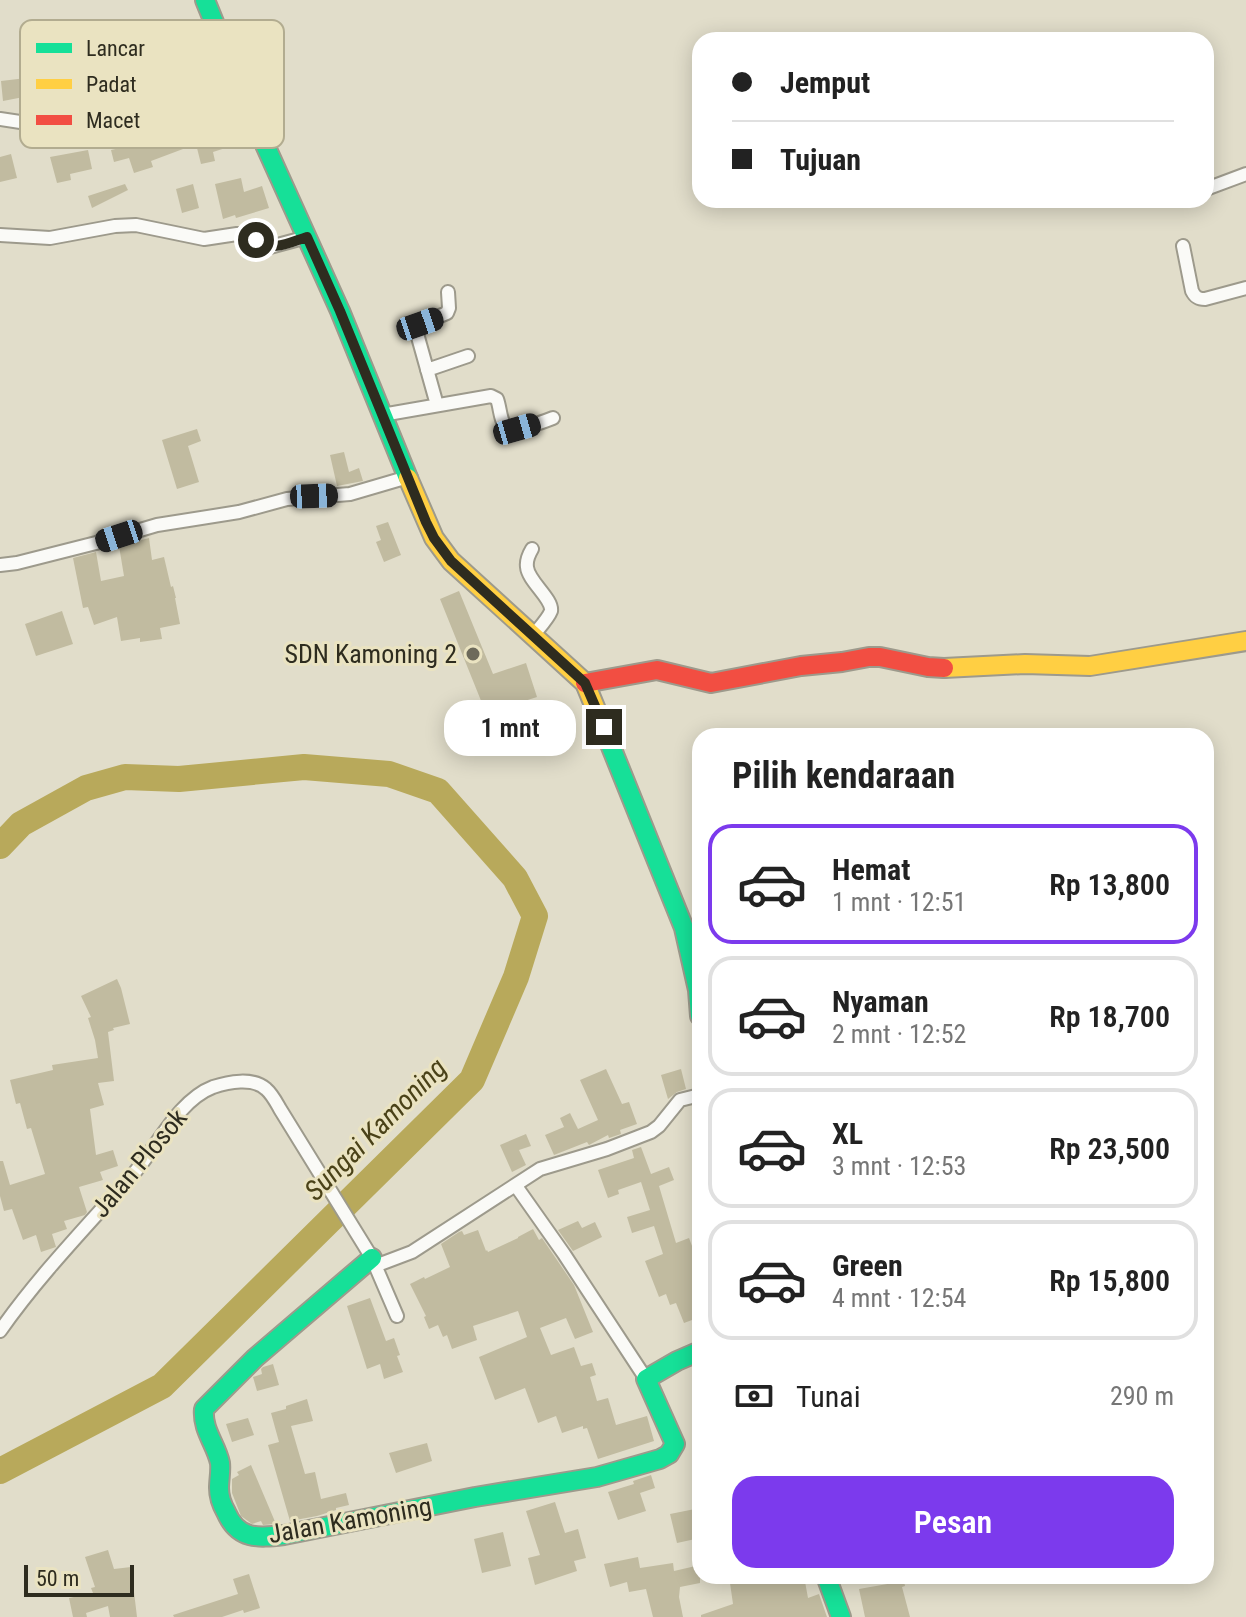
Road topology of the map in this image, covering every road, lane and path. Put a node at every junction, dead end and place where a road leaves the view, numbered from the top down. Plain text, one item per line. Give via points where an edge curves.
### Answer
1 (205, 0) edge
2 (213, 20) edge
3 (0, 119) edge
4 (20, 122) edge
5 (268, 148) edge
6 (1246, 174) edge
7 (1214, 186) edge
8 (0, 235) edge
9 (307, 237) junction
10 (1183, 246) dead end
11 (1246, 288) edge
12 (448, 292) dead end
13 (468, 356) dead end
14 (427, 370) junction
15 (437, 405) junction
16 (382, 415) junction
17 (553, 418) dead end
18 (408, 477) junction
19 (532, 549) dead end
20 (0, 565) edge
21 (532, 637) junction
22 (1246, 641) edge
23 (585, 683) junction
24 (692, 957) edge
25 (692, 1097) edge
26 (516, 1186) junction
27 (374, 1262) junction
28 (397, 1316) dead end
29 (0, 1331) edge
30 (692, 1354) edge
31 (646, 1379) junction
32 (829, 1584) edge
33 (841, 1617) edge

1 - 2 street
3 - 4 street
5 - 9 street
6 - 7 street
8 - 9 street via 50,238 126,224 204,239 244,235 270,247
9 - 16 street
10 - 11 street via 1198,299
12 - 14 street via 447,313 416,330
13 - 14 street
14 - 15 street
15 - 16 street
15 - 17 street via 491,396 511,429
16 - 18 street
18 - 20 street via 350,494 287,499 157,525
18 - 21 street via 434,538 451,561
19 - 21 street via 527,569 551,610
21 - 23 street
22 - 23 street via 1090,666 938,667 869,657 711,683 657,670
23 - 24 street
25 - 26 street via 680,1100 651,1132 549,1165
26 - 27 street via 412,1252
26 - 31 street
27 - 28 street, Jalan Plosok
27 - 29 street, Jalan Plosok via 266,1088 244,1081 202,1093 181,1112
27 - 31 street, Jalan Kamoning via 255,1358 204,1409 203,1420 221,1468 220,1497 240,1533 284,1535 652,1463 667,1456 675,1444
30 - 31 street
32 - 33 street

